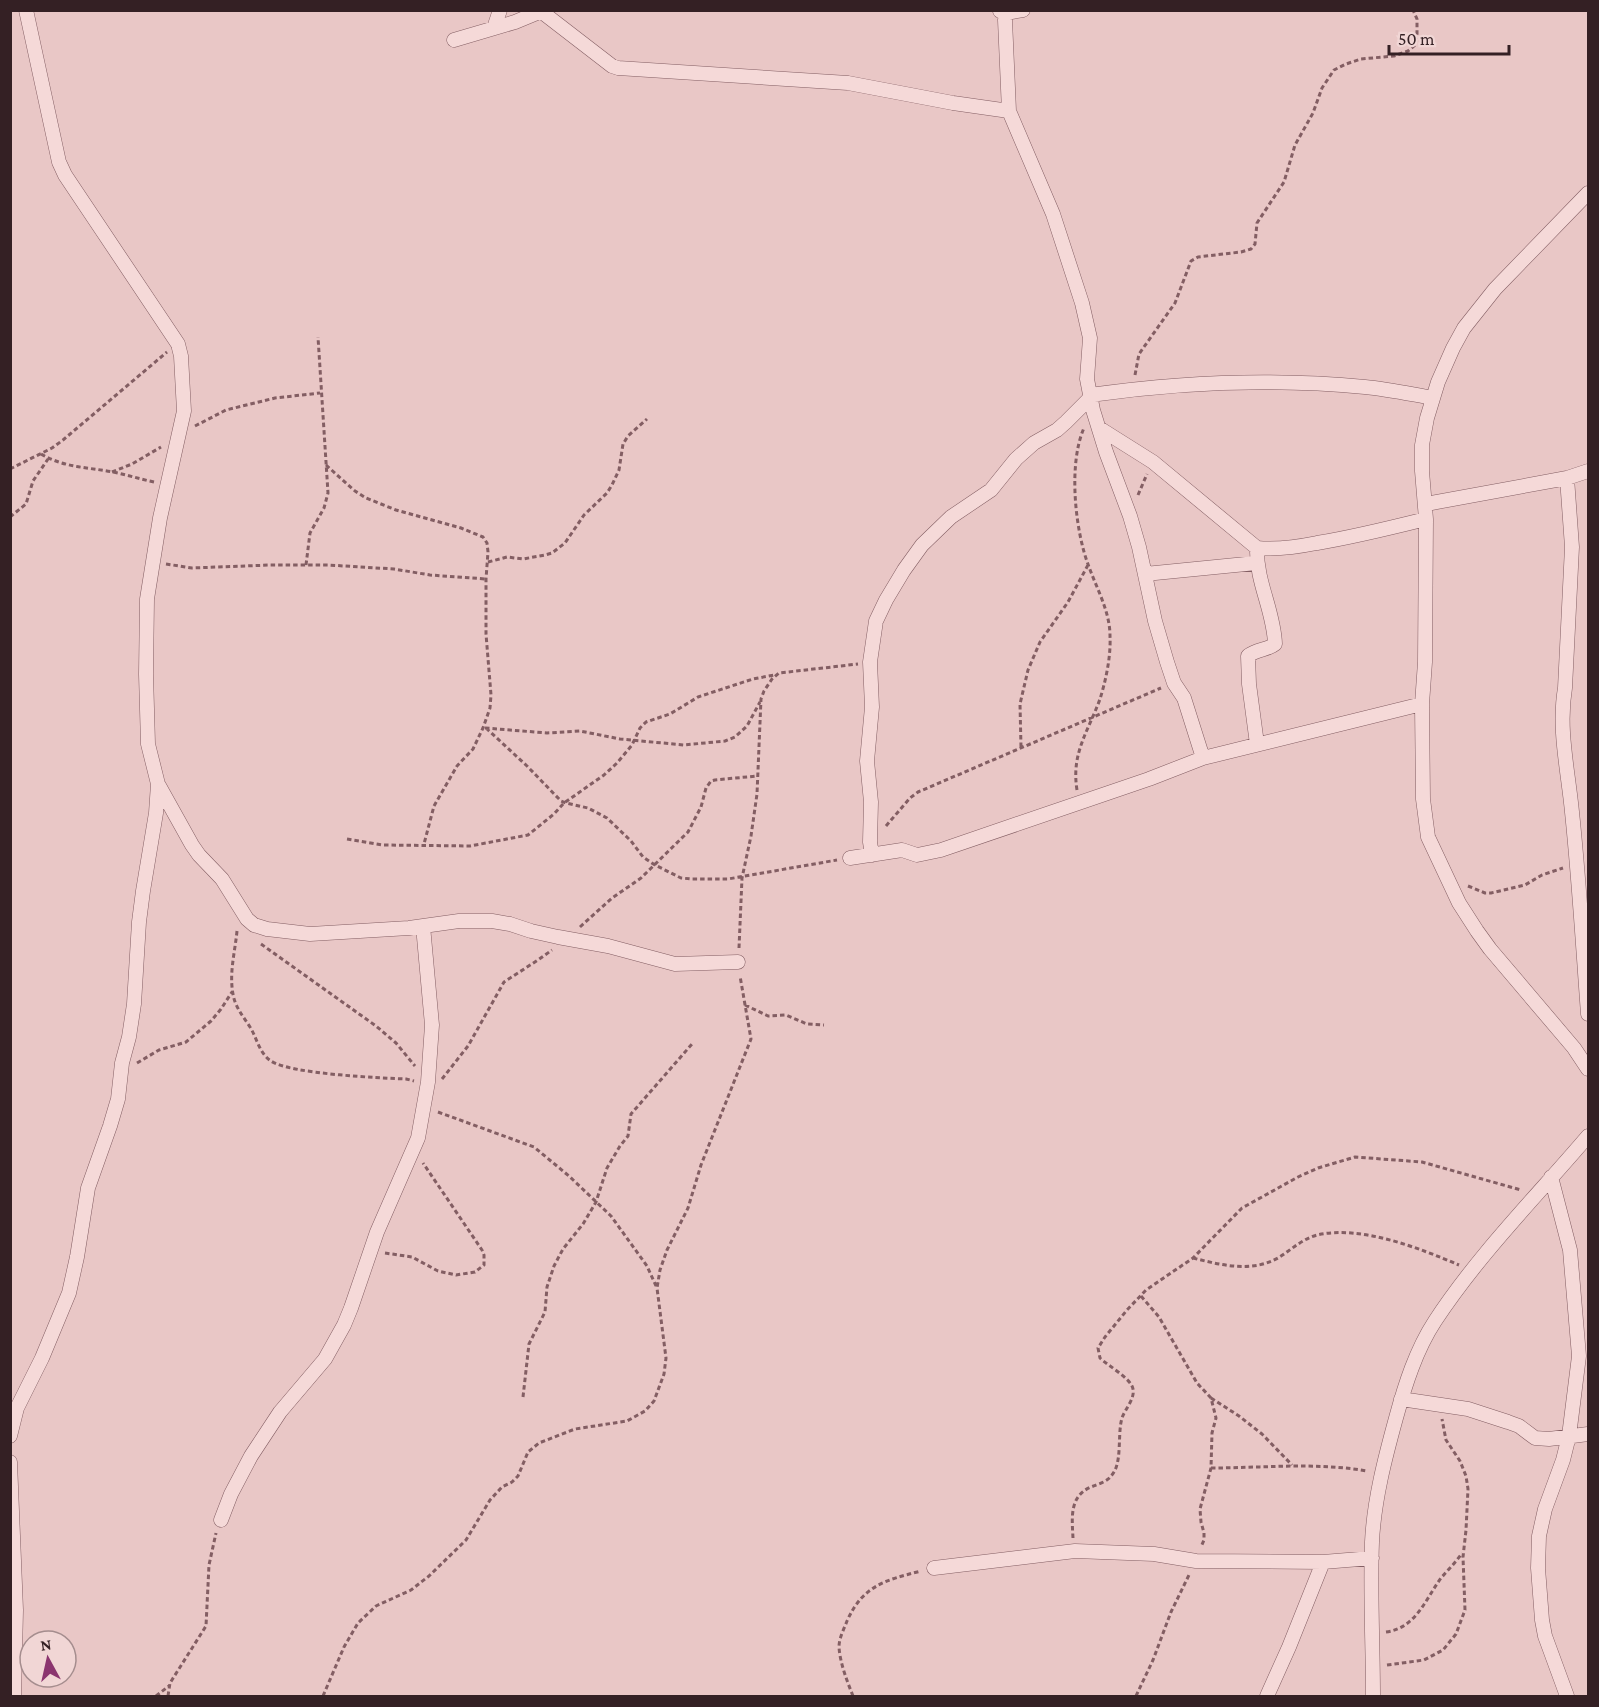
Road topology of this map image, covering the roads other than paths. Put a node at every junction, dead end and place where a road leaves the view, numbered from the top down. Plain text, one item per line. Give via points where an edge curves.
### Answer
1 (26, 10) edge
2 (500, 10) edge
3 (1023, 10) edge
4 (543, 11) edge
5 (1003, 11) edge
6 (494, 28) junction
7 (454, 40) dead end
8 (1009, 111) junction
9 (1588, 193) edge
10 (1433, 398) junction
11 (1091, 401) junction
12 (1099, 428) junction
13 (1588, 471) edge
14 (1568, 478) junction
15 (1426, 504) junction
16 (1426, 519) junction
17 (1257, 548) junction
18 (1256, 563) junction
19 (1145, 574) junction
20 (1422, 704) junction
21 (1257, 744) junction
22 (1203, 758) junction
23 (158, 784) junction
24 (871, 849) junction
25 (850, 858) road end
26 (423, 926) junction
27 (738, 962) road end
28 (1588, 1014) edge
29 (1588, 1069) edge
30 (1588, 1136) edge
31 (1551, 1177) junction
32 (1401, 1399) junction
33 (1588, 1434) edge
34 (10, 1436) edge
35 (1569, 1436) junction
36 (10, 1462) edge
37 (220, 1520) road end
38 (1372, 1558) junction
39 (1323, 1562) junction
40 (934, 1568) road end
41 (14, 1696) edge
42 (1267, 1696) edge
43 (1373, 1696) edge
44 (1567, 1696) edge

1 - 23 street via 64,175 178,344 181,356 184,411 147,599 148,744
2 - 6 street
3 - 5 street
4 - 6 street
4 - 8 street via 618,68 848,83
5 - 8 street
6 - 7 street
8 - 11 street via 1053,214 1082,303 1090,338 1087,379
9 - 10 street via 1478,309 1453,348
10 - 11 street via 1300,382 1205,382 1133,389
10 - 15 street via 1422,445
11 - 12 street
11 - 24 street via 1034,443 991,490 951,517 922,545 886,600 876,621 870,662 872,700 867,761
12 - 17 street via 1152,462
12 - 19 street via 1130,516
13 - 14 street
14 - 15 street
14 - 28 street via 1572,548 1563,737
15 - 16 street
16 - 17 street via 1338,540 1289,548
16 - 20 street
17 - 18 street
18 - 19 street
18 - 21 street via 1275,644 1248,656
19 - 22 street via 1174,683 1184,698
20 - 21 street
20 - 29 street via 1423,799 1428,837 1459,903 1490,949
21 - 22 street
22 - 24 street via 941,850 917,855 902,850
23 - 26 street via 195,850 222,879 254,925 310,934
23 - 34 street via 141,901 134,1004 115,1111 88,1188 69,1293 17,1408
24 - 25 street
26 - 27 street via 492,921 675,964
26 - 37 street via 432,1025 426,1094 416,1142 335,1342 251,1456
30 - 31 street
31 - 32 street via 1498,1237 1430,1330
31 - 35 street via 1570,1250 1578,1334
32 - 35 street via 1468,1409 1519,1426 1535,1437
32 - 38 street via 1381,1473
33 - 35 street
35 - 44 street via 1543,1518 1538,1568 1542,1620
36 - 41 street via 16,1610
38 - 39 street
38 - 43 street
39 - 40 street via 1196,1561 1154,1554 1075,1551
39 - 42 street

